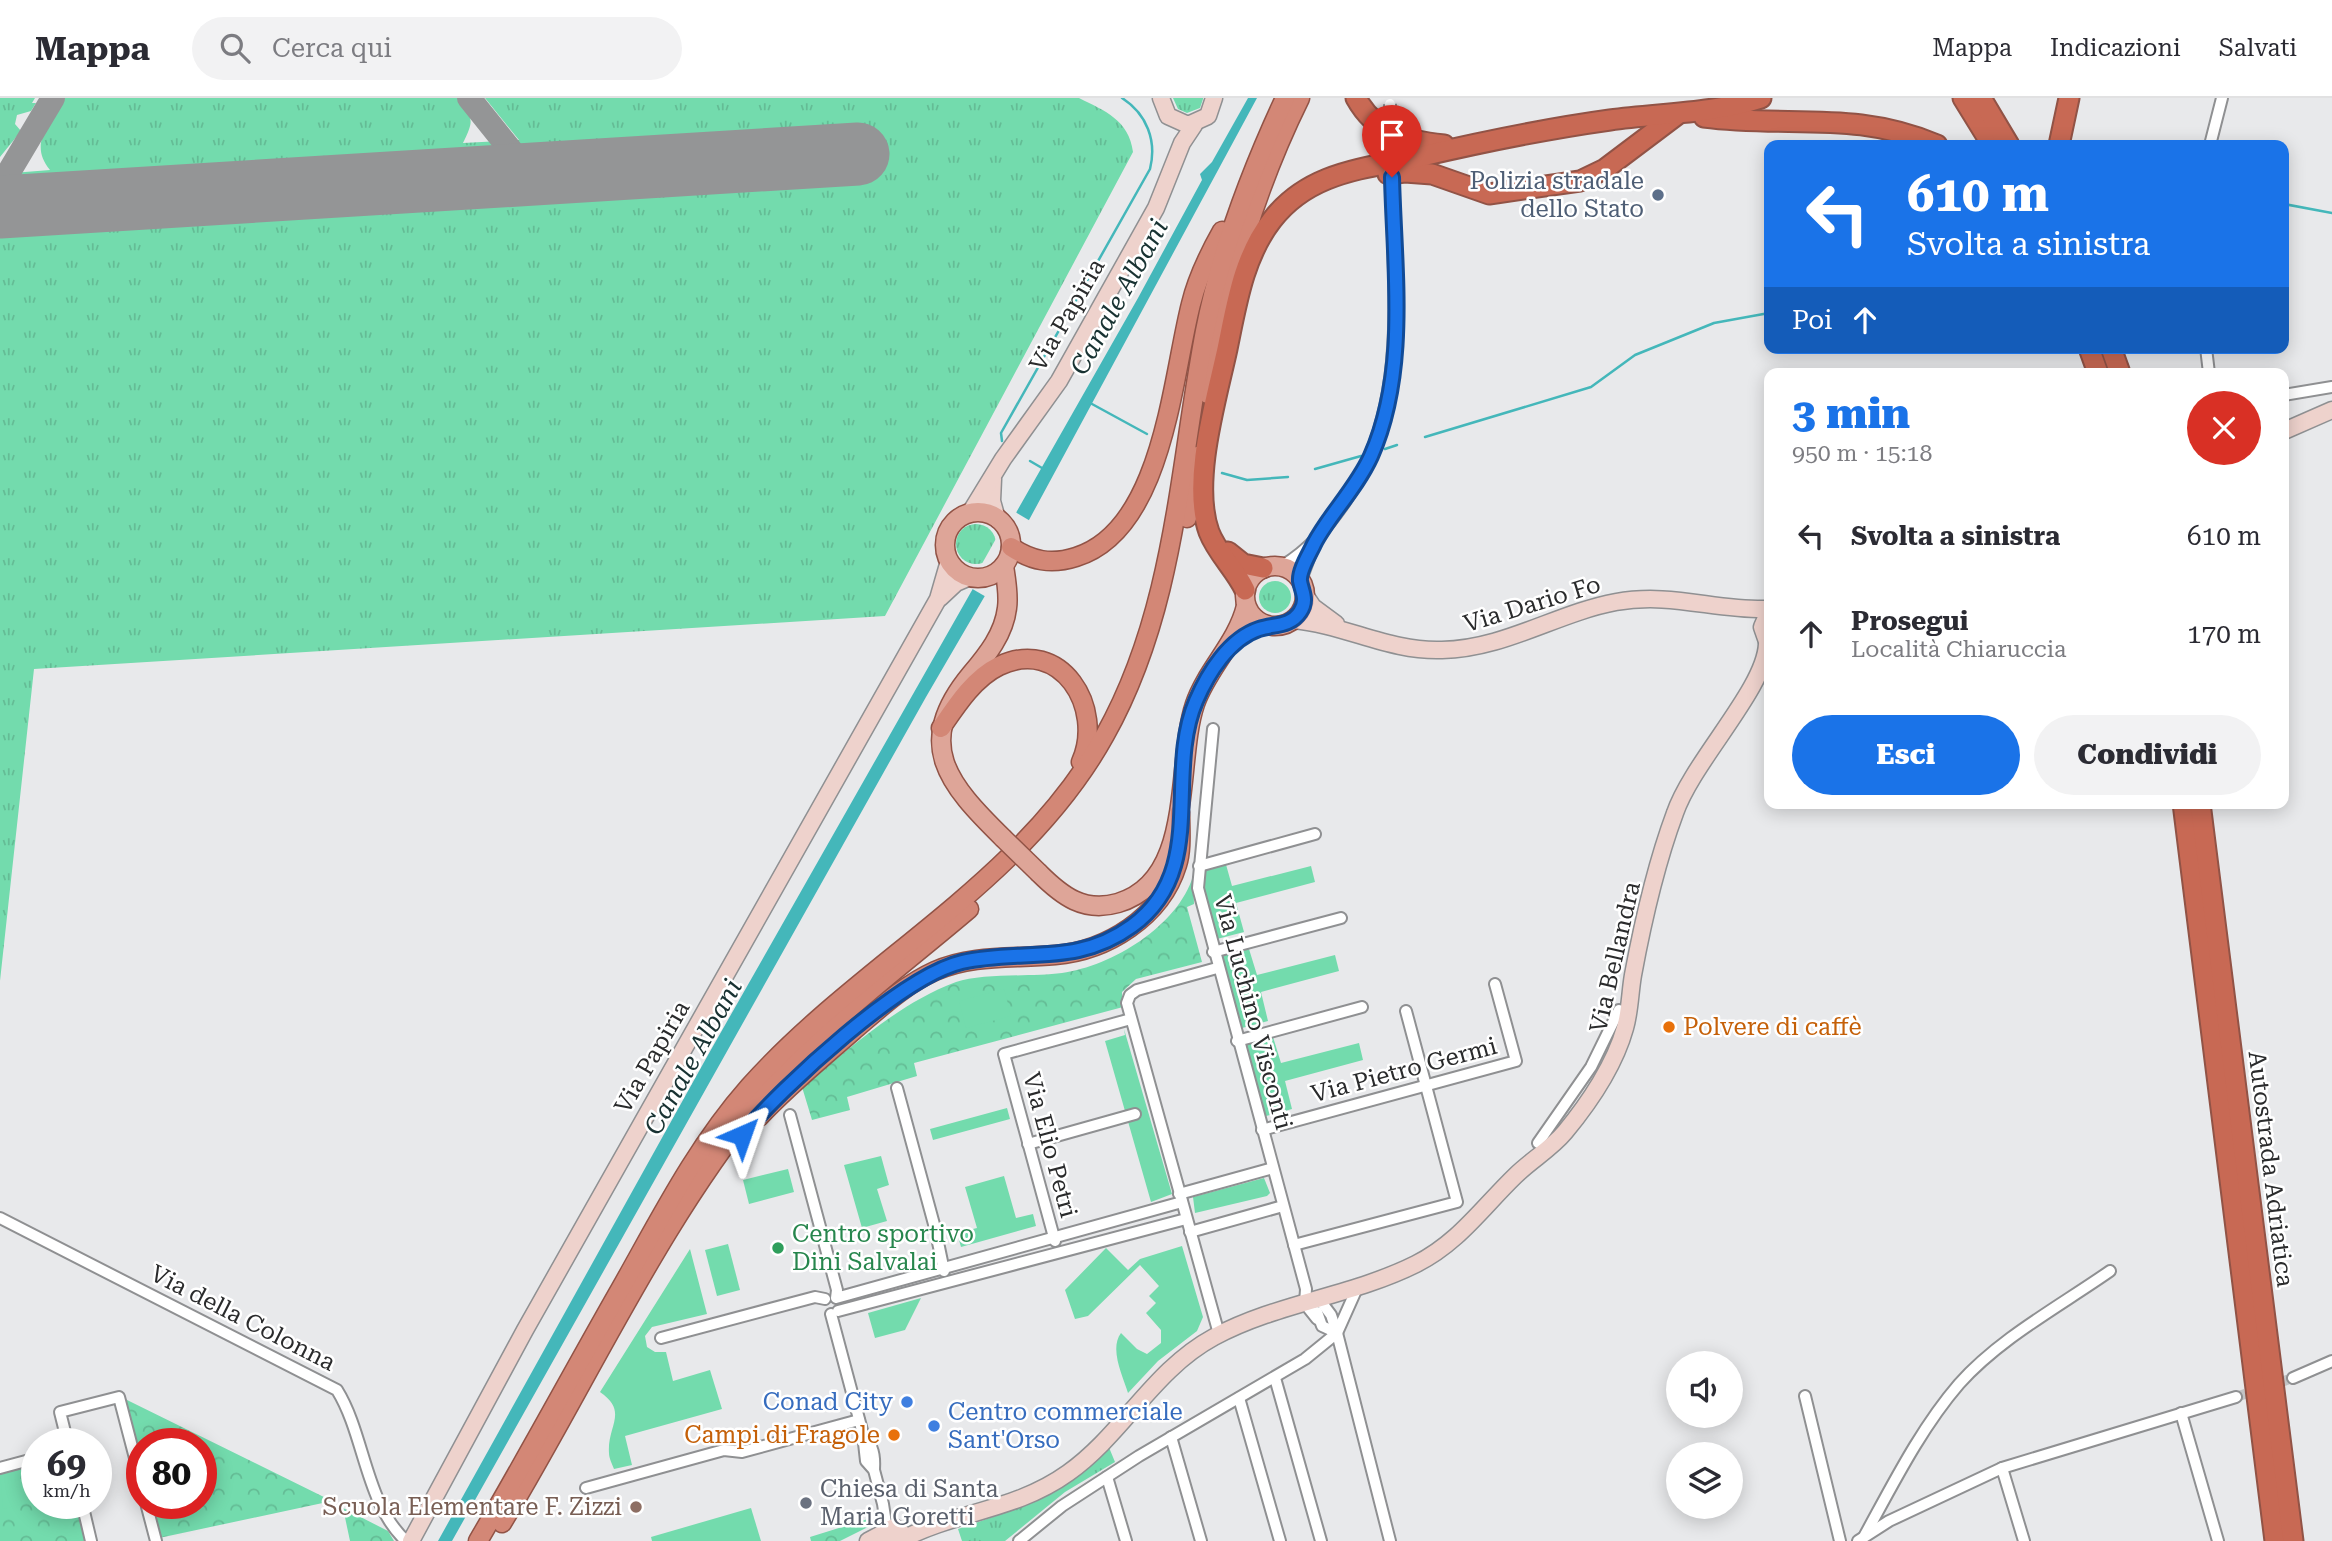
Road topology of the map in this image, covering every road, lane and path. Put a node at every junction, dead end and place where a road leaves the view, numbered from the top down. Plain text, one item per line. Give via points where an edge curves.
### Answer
1 (1214, 98) edge
2 (1285, 98) edge
3 (1300, 98) edge
4 (1356, 98) edge
5 (1740, 98) edge
6 (1761, 98) edge
7 (1963, 98) edge
8 (1980, 98) edge
9 (2069, 98) edge
10 (2222, 98) edge
11 (1161, 101) edge
12 (1390, 101) edge
13 (1679, 114) junction
14 (1174, 121) junction
15 (1194, 124) junction
16 (1924, 140) edge
17 (1989, 140) edge
18 (2006, 140) edge
19 (2060, 140) edge
20 (2211, 140) edge
21 (1456, 147) junction
22 (1173, 170) junction
23 (1238, 204) junction
24 (2332, 387) edge
25 (2289, 395) edge
26 (2332, 410) edge
27 (2289, 429) edge
28 (993, 477) junction
29 (970, 513) junction
30 (997, 519) junction
31 (1316, 540) junction
32 (1011, 547) junction
33 (948, 561) junction
34 (1004, 565) junction
35 (1272, 567) junction
36 (979, 577) junction
37 (1303, 588) junction
38 (1245, 598) junction
39 (938, 600) junction
40 (1008, 604) junction
41 (1732, 609) junction
42 (1764, 610) edge
43 (1292, 620) junction
44 (1273, 626) junction
45 (1347, 631) junction
46 (1764, 639) edge
47 (1228, 649) junction
48 (1764, 668) edge
49 (941, 728) junction
50 (1213, 729) dead end
51 (1063, 800) junction
52 (2184, 809) edge
53 (2201, 809) edge
54 (1180, 812) junction
55 (1315, 834) dead end
56 (1199, 866) junction
57 (1341, 918) dead end
58 (1213, 952) junction
59 (1217, 968) junction
60 (1494, 984) dead end
61 (1362, 1007) dead end
62 (1619, 1010) dead end
63 (1406, 1011) dead end
64 (1132, 1019) junction
65 (1237, 1041) junction
66 (1592, 1080) junction
67 (1426, 1086) junction
68 (897, 1088) dead end
69 (1135, 1114) dead end
70 (790, 1115) dead end
71 (1262, 1130) junction
72 (1538, 1143) dead end
73 (1028, 1144) junction
74 (1273, 1168) junction
75 (702, 1179) junction
76 (1181, 1198) junction
77 (1283, 1206) junction
78 (0, 1218) edge
79 (1186, 1219) junction
80 (1190, 1232) junction
81 (1054, 1237) junction
82 (1294, 1245) junction
83 (1058, 1253) junction
84 (943, 1267) junction
85 (2110, 1271) dead end
86 (947, 1283) junction
87 (1358, 1286) junction
88 (830, 1298) junction
89 (1312, 1302) junction
90 (835, 1313) junction
91 (1337, 1333) junction
92 (1219, 1334) junction
93 (662, 1338) dead end
94 (2332, 1361) edge
95 (1275, 1378) junction
96 (2293, 1378) tunnel mouth
97 (1805, 1396) dead end
98 (2236, 1397) tunnel mouth
99 (1239, 1398) junction
100 (2181, 1413) junction
101 (859, 1420) junction
102 (64, 1428) edge
103 (128, 1428) edge
104 (1171, 1437) junction
105 (21, 1462) edge
106 (0, 1468) edge
107 (2002, 1468) junction
108 (1107, 1477) junction
109 (586, 1488) dead end
110 (513, 1493) junction
111 (86, 1519) edge
112 (150, 1519) edge
113 (893, 1534) edge
114 (411, 1538) edge
115 (1861, 1539) edge
116 (91, 1541) edge
117 (156, 1541) edge
118 (478, 1541) edge
119 (491, 1541) edge
120 (868, 1541) edge
121 (1020, 1541) edge
122 (1126, 1541) edge
123 (1201, 1541) edge
124 (1280, 1541) edge
125 (1321, 1541) edge
126 (1390, 1541) edge
127 (1840, 1541) edge
128 (2024, 1541) edge
129 (2218, 1541) edge
130 (2275, 1541) edge
131 (2293, 1541) edge

1 - 15 main road, Via Papiria via 1208,116
2 - 23 highway
3 - 75 highway via 1265,173 1237,254 1172,595 1152,662 1116,737 1044,838 990,891 799,1057 741,1122
4 - 21 highway via 1372,121 1395,136
5 - 13 highway
6 - 13 highway
7 - 17 highway
8 - 18 highway
9 - 19 highway
10 - 20 street
11 - 14 main road
12 - 31 street, bridge via 1394,363 1387,409 1370,459
13 - 16 highway via 1756,122 1863,123
13 - 21 highway via 1593,122
13 - 35 highway via 1586,180 1489,194 1432,174 1397,172 1332,189 1303,206 1281,227 1249,281 1224,387 1210,480 1211,509 1220,540 1240,562
14 - 15 main road
14 - 22 main road, Via Papiria
15 - 22 main road, Via Papiria
21 - 38 highway via 1350,169 1315,183 1280,211 1255,248 1238,297 1204,489 1212,538
22 - 28 main road, Via Papiria via 1059,381
23 - 32 highway via 1199,278 1154,460 1127,517 1104,542 1069,559 1038,561
23 - 51 highway via 1205,331 1157,610 1142,658 1113,720
24 - 25 street
26 - 27 main road
28 - 29 main road, Via Papiria
28 - 30 main road
29 - 30 main road via 982,512
29 - 33 main road, Via Papiria via 947,531
30 - 32 main road via 1006,528
31 - 35 street
31 - 37 street
32 - 34 main road
33 - 36 main road
33 - 39 main road, Via Papiria
34 - 36 main road, Via Papiria
34 - 40 main road
35 - 37 main road
35 - 38 main road via 1248,581
36 - 39 main road, Via Papiria via 959,581
36 - 40 main road via 999,587
37 - 43 main road via 1299,614
37 - 45 main road, Via Dario Fo via 1315,608
38 - 44 main road via 1256,620
38 - 47 main road
39 - 114 main road, Via Papiria
40 - 49 main road via 996,639 953,698
41 - 42 main road, Via Dario Fo
41 - 45 main road, Via Dario Fo via 1681,599 1624,601 1504,639 1441,650 1385,644
41 - 46 main road, Via Dario Fo
43 - 44 main road
43 - 45 main road, Via Dario Fo
44 - 47 main road via 1257,629
47 - 54 main road via 1192,714
48 - 66 main road, Via Bellandra via 1680,798 1635,965 1625,1028
49 - 51 highway via 971,689 1000,666 1027,660 1056,668 1079,692 1089,723 1085,753
49 - 54 main road, bridge via 942,758 954,785 1061,895 1078,903 1101,906 1143,890 1160,869
50 - 56 street, Via Luchino Visconti
51 - 110 highway via 999,868 818,1019 734,1105 662,1213
52 - 130 highway, Autostrada Adriatica
53 - 131 highway, Autostrada Adriatica
54 - 75 highway via 1179,854 1173,876 1153,907 1131,927 1079,951 966,961 916,981 791,1085
55 - 56 street
56 - 58 street, Via Luchino Visconti via 1198,888
57 - 58 street
58 - 59 street, Via Luchino Visconti
59 - 64 street via 1136,990 1127,1003
59 - 65 street, Via Luchino Visconti
60 - 67 street, Via Pietro Germi via 1516,1061
61 - 65 street
62 - 66 street, Via Bellandra
63 - 67 street
64 - 73 street, Via Elio Petri via 1004,1054
64 - 76 street
65 - 71 street, Via Luchino Visconti
66 - 72 street, Via Bellandra
66 - 87 main road, Via Bellandra via 1562,1136 1516,1175 1458,1236 1419,1263
67 - 71 street, Via Pietro Germi
67 - 82 street via 1457,1202
68 - 84 street
69 - 73 street
70 - 88 street via 834,1279
71 - 74 street, Via Luchino Visconti
73 - 81 street, Via Elio Petri
74 - 76 street, Via Luchino Visconti
74 - 77 street, Via Luchino Visconti
75 - 110 highway
76 - 79 street
76 - 81 street, Via Luchino Visconti
77 - 80 street
77 - 82 street, Via Luchino Visconti
78 - 114 street, Via della Colonna via 337,1390 348,1407 378,1496 392,1524
79 - 80 street
79 - 83 street
80 - 92 street
81 - 83 street, Via Elio Petri
81 - 84 street, Via Luchino Visconti
82 - 89 street, Via Luchino Visconti
83 - 86 street
84 - 86 street
84 - 88 street, Via Luchino Visconti
85 - 115 street via 2014,1338 1961,1383
86 - 90 street
87 - 89 main road, Via Bellandra
87 - 91 street
88 - 90 street via 840,1303
88 - 90 street via 824,1310
88 - 93 street, Via Luchino Visconti via 815,1297
89 - 91 street via 1331,1315
89 - 91 street via 1322,1326
89 - 92 main road, Via Bellandra
90 - 101 street
91 - 95 street
91 - 126 street
92 - 113 main road, Via Bellandra via 1165,1373 1096,1450 1062,1478 1003,1507
94 - 96 street
95 - 99 street
95 - 125 street
97 - 127 street
98 - 100 street
99 - 104 street
99 - 124 street
100 - 107 street
100 - 129 street
101 - 109 street via 742,1452 724,1450
101 - 113 street via 871,1444
102 - 103 street via 60,1412 120,1397
104 - 108 street
104 - 123 street
105 - 106 street
107 - 115 street
107 - 128 street
108 - 121 street
108 - 122 street
110 - 118 highway
110 - 119 highway
111 - 116 street
112 - 117 street
113 - 120 main road

